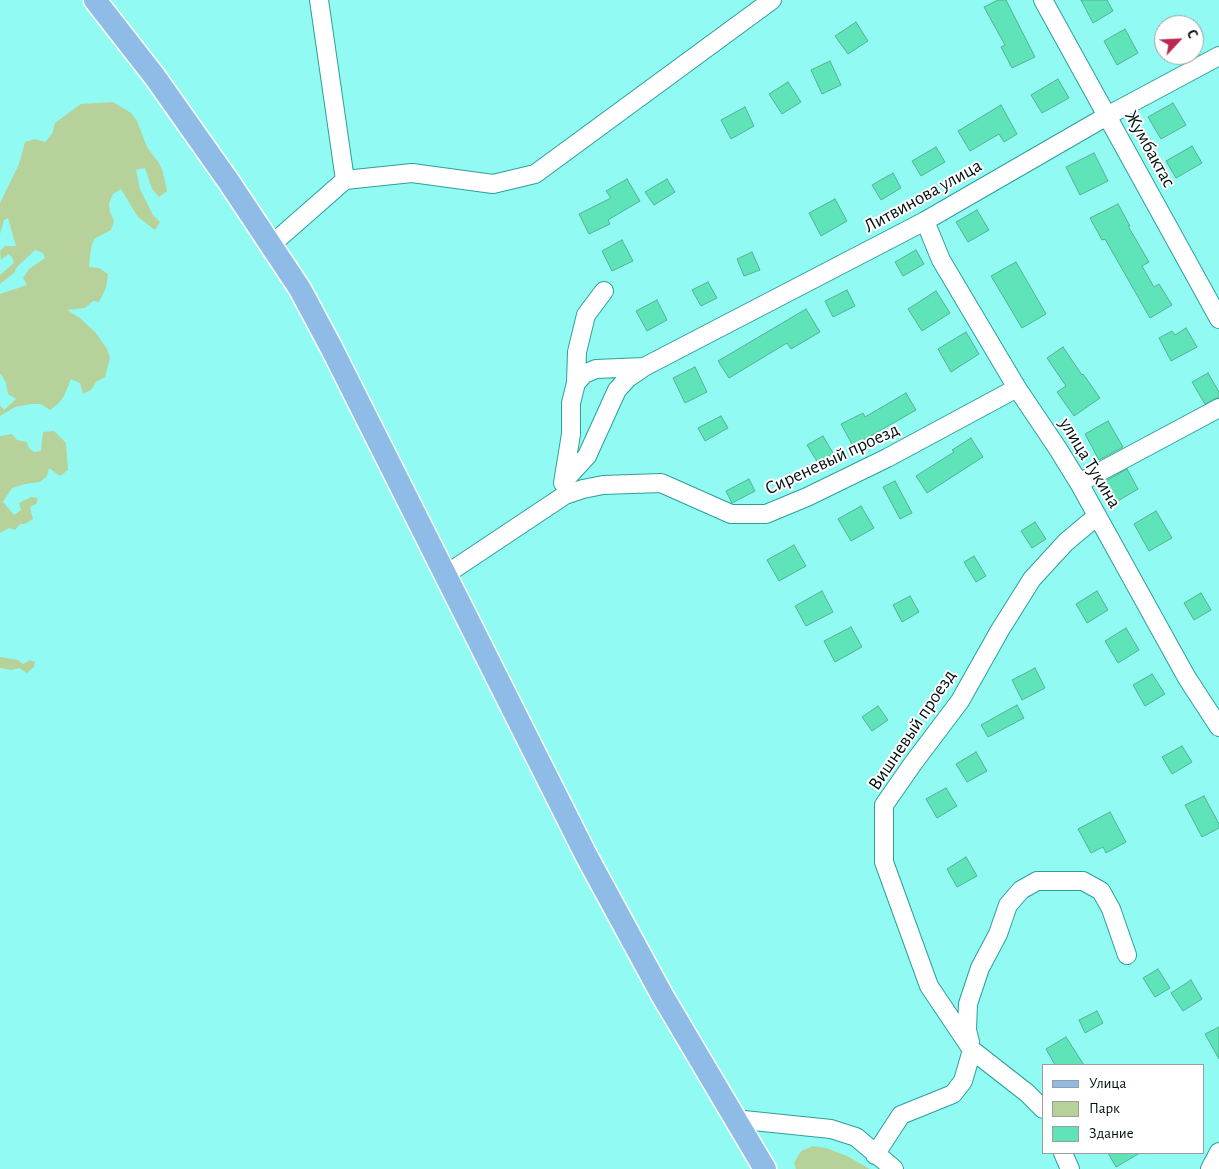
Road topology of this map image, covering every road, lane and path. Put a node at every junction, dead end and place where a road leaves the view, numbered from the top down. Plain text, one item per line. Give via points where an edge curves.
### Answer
1 (95, 0) edge
2 (320, 0) edge
3 (772, 0) edge
4 (1043, 0) edge
5 (1219, 56) edge
6 (1107, 116) junction
7 (345, 180) junction
8 (925, 221) junction
9 (271, 246) junction
10 (604, 291) dead end
11 (1219, 319) edge
12 (644, 367) junction
13 (576, 384) junction
14 (1016, 388) junction
15 (1219, 408) edge
16 (564, 481) junction
17 (1079, 483) junction
18 (547, 508) junction
19 (1097, 516) junction
20 (445, 575) junction
21 (1219, 727) edge
22 (1127, 955) dead end
23 (972, 1050) junction
24 (1042, 1108) edge
25 (734, 1119) junction
26 (1219, 1152) edge
27 (1063, 1154) edge
28 (875, 1155) junction
29 (764, 1169) edge
30 (894, 1169) edge
31 (1070, 1169) edge
32 (1210, 1169) edge

1 - 9 main road via 161,85
2 - 7 street
3 - 7 street via 534,174 492,184 412,173
4 - 6 street, Жумбактас
5 - 6 street, Литвинова улица
6 - 8 street, Литвинова улица
6 - 11 street, Жумбактас
7 - 9 street
8 - 12 street, Литвинова улица
8 - 14 street, улица Тукина via 941,260
9 - 20 main road via 300,289 332,349
10 - 13 street via 586,315 577,352
12 - 13 street via 596,369 584,374
12 - 16 street, Литвинова улица via 617,390 587,456
13 - 16 street
14 - 17 street, улица Тукина
14 - 18 street, Сиреневый проезд via 887,458 766,514 731,514 661,483 583,489 565,495
15 - 17 street
16 - 18 street
17 - 19 street, улица Тукина
18 - 20 street, Сиреневый проезд
19 - 21 street, улица Тукина via 1187,678
19 - 23 street, Вишневый проезд via 1066,542 1032,579 960,701 884,805 884,862 929,986
20 - 25 main road via 586,855
22 - 23 street via 1101,891 1083,881 1037,881 1022,890 1008,905 968,1004 967,1030
23 - 24 street, Вишневый проезд
23 - 28 street via 963,1081 954,1094 901,1115
25 - 28 street via 831,1129 856,1137
25 - 29 main road
26 - 32 street
27 - 31 street
28 - 30 street

